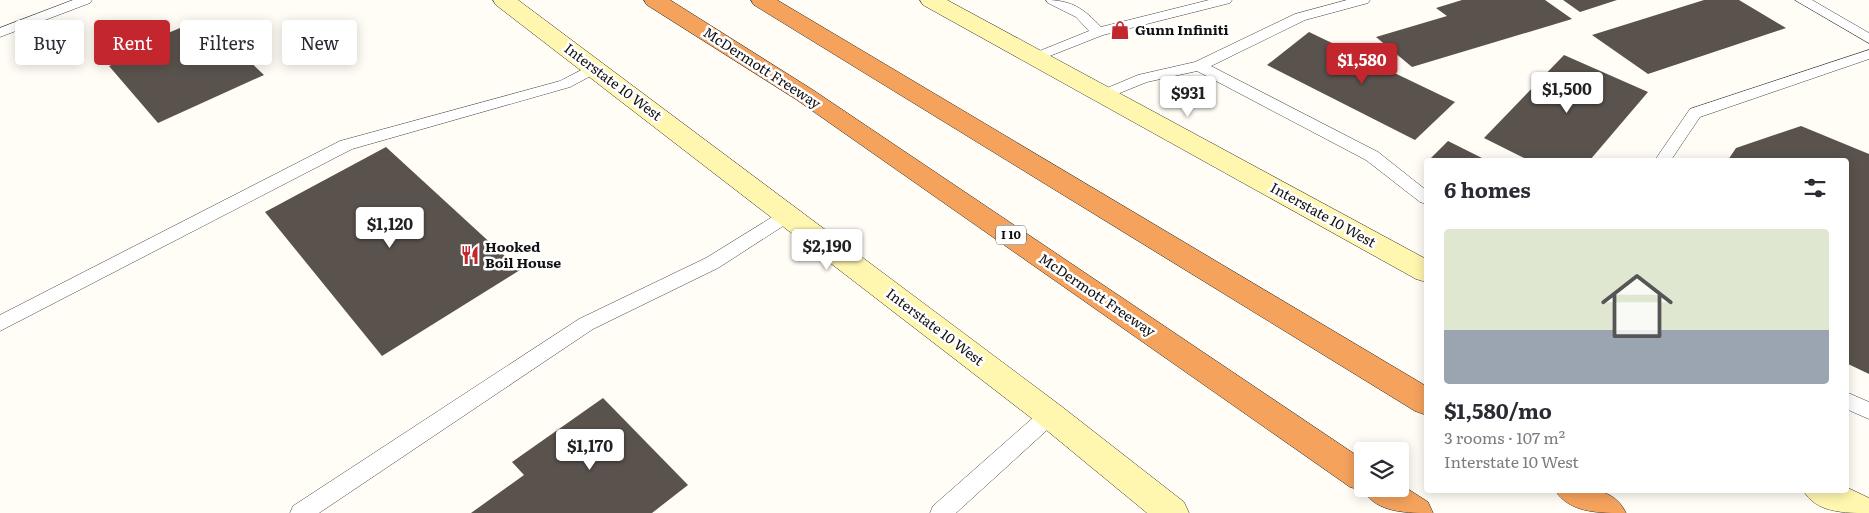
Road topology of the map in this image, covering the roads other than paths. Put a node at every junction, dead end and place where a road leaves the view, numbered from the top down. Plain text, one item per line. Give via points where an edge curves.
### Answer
1 (85, 0) edge
2 (504, 0) edge
3 (655, 0) edge
4 (762, 0) edge
5 (931, 0) edge
6 (1053, 0) edge
7 (1225, 0) edge
8 (1363, 0) edge
9 (1802, 0) edge
10 (1098, 32) junction
11 (0, 33) edge
12 (1869, 39) edge
13 (1869, 54) edge
14 (1037, 58) junction
15 (1199, 66) junction
16 (595, 68) junction
17 (1105, 94) junction
18 (1664, 158) edge
19 (1424, 196) edge
20 (788, 215) junction
21 (1424, 271) edge
22 (0, 324) edge
23 (1424, 401) edge
24 (1849, 401) edge
25 (1869, 411) edge
26 (1050, 415) junction
27 (1354, 471) edge
28 (1577, 493) edge
29 (1826, 493) edge
30 (1392, 497) edge
31 (301, 513) edge
32 (941, 513) edge
33 (1172, 513) edge
34 (1416, 513) edge
35 (1610, 513) edge
36 (1866, 513) edge

1 - 11 lane
2 - 16 main road, Interstate 10 West
3 - 27 highway, McDermott Freeway / I 10 via 813,100
4 - 23 highway
5 - 14 main road, Interstate 10 West
6 - 10 lane via 1081,14
7 - 10 lane
8 - 15 lane via 1300,17
9 - 12 lane
10 - 14 lane
13 - 18 lane via 1694,113
14 - 17 main road, Interstate 10 West
15 - 17 lane via 1143,78
15 - 19 lane via 1372,156
16 - 20 main road, Interstate 10 West
16 - 22 lane via 565,84 346,145
17 - 21 main road, Interstate 10 West
20 - 26 main road, Interstate 10 West
20 - 31 lane via 712,263 586,324
24 - 25 lane
26 - 32 lane
26 - 33 main road, Interstate 10 West
28 - 35 highway
29 - 36 main road
30 - 34 highway

